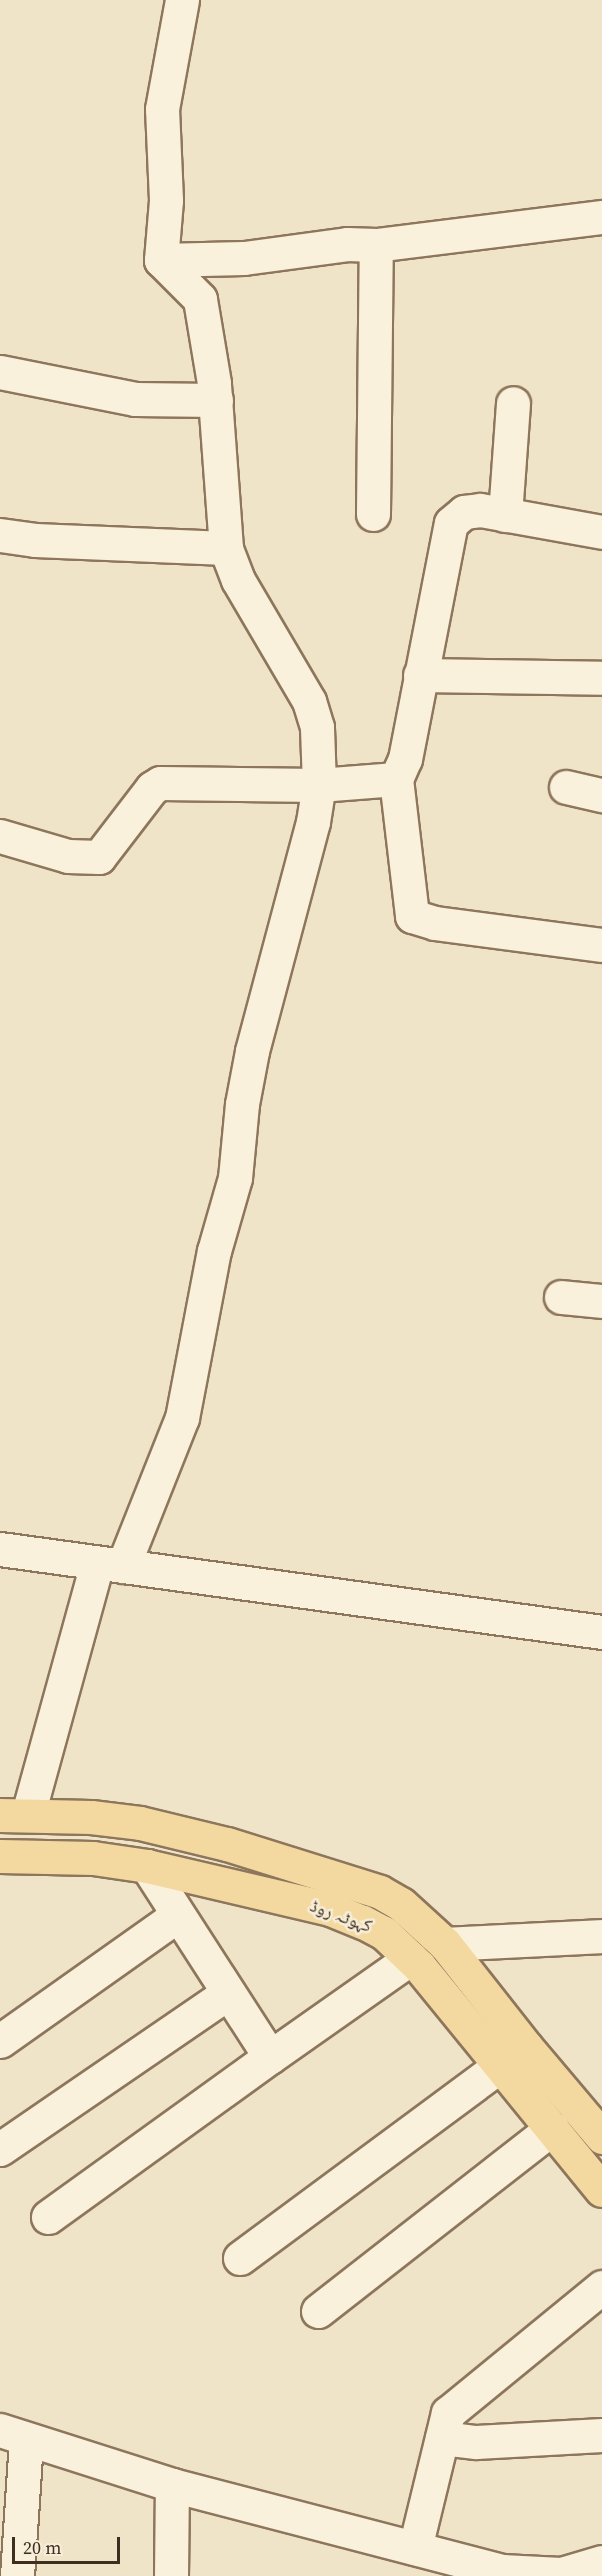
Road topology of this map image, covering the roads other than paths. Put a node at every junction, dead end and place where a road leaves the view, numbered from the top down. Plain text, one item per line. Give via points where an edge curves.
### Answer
1 (182, 0) edge
2 (602, 217) edge
3 (375, 245) junction
4 (161, 260) junction
5 (0, 372) edge
6 (216, 400) junction
7 (513, 403) dead end
8 (373, 514) dead end
9 (505, 514) junction
10 (602, 532) edge
11 (0, 535) edge
12 (226, 548) junction
13 (420, 675) junction
14 (602, 678) edge
15 (396, 779) junction
16 (319, 785) junction
17 (566, 787) dead end
18 (602, 795) edge
19 (0, 836) edge
20 (602, 945) edge
21 (561, 1298) dead end
22 (602, 1301) edge
23 (0, 1549) edge
24 (110, 1565) junction
25 (602, 1632) edge
26 (14, 1814) edge
27 (0, 1856) edge
28 (147, 1866) junction
29 (178, 1915) junction
30 (602, 1936) edge
31 (445, 1944) junction
32 (411, 1958) junction
33 (228, 1993) junction
34 (0, 2041) edge
35 (526, 2047) junction
36 (270, 2057) junction
37 (500, 2067) junction
38 (552, 2128) junction
39 (602, 2137) edge
40 (0, 2149) edge
41 (602, 2190) edge
42 (48, 2217) dead end
43 (240, 2258) dead end
44 (602, 2287) edge
45 (318, 2311) dead end
46 (13, 2434) edge
47 (602, 2435) edge
48 (442, 2438) junction
49 (172, 2485) junction
50 (415, 2548) junction
51 (602, 2562) edge
52 (17, 2576) edge
53 (171, 2576) edge

1 - 4 street via 162,110 166,200
2 - 3 street
3 - 4 street via 347,244 244,258
3 - 8 street
4 - 6 street via 200,299
5 - 6 street via 135,399
6 - 12 street
7 - 9 street
9 - 10 street
9 - 13 street via 464,512 451,523
11 - 12 street
12 - 16 street via 238,580 309,701 317,727
13 - 14 street
13 - 15 street via 405,759
15 - 16 street
15 - 20 street via 412,916 435,923
16 - 19 street via 160,783 99,857 68,856
16 - 24 street via 313,822 252,1051 235,1178 214,1251 182,1418
17 - 18 street
21 - 22 street
23 - 24 street
24 - 25 street
24 - 26 street
26 - 31 main road, کہوٹہ روڈ via 140,1823 347,1880 401,1904
27 - 28 main road, کہوٹہ روڈ via 93,1858
28 - 29 street
28 - 32 main road, کہوٹہ روڈ via 330,1909 384,1933
29 - 33 street
29 - 34 street
30 - 31 street
31 - 35 main road, کہوٹہ روڈ
32 - 36 street
32 - 37 main road, کہوٹہ روڈ
33 - 36 street
33 - 40 street
35 - 37 street
35 - 39 main road, کہوٹہ روڈ
36 - 42 street
37 - 38 main road, کہوٹہ روڈ
37 - 43 street
38 - 41 main road, کہوٹہ روڈ
38 - 45 street
44 - 48 street via 448,2413
46 - 49 street
46 - 52 street
47 - 48 street via 476,2442
48 - 50 street
49 - 50 street
49 - 53 street
50 - 51 street via 502,2571 561,2574

